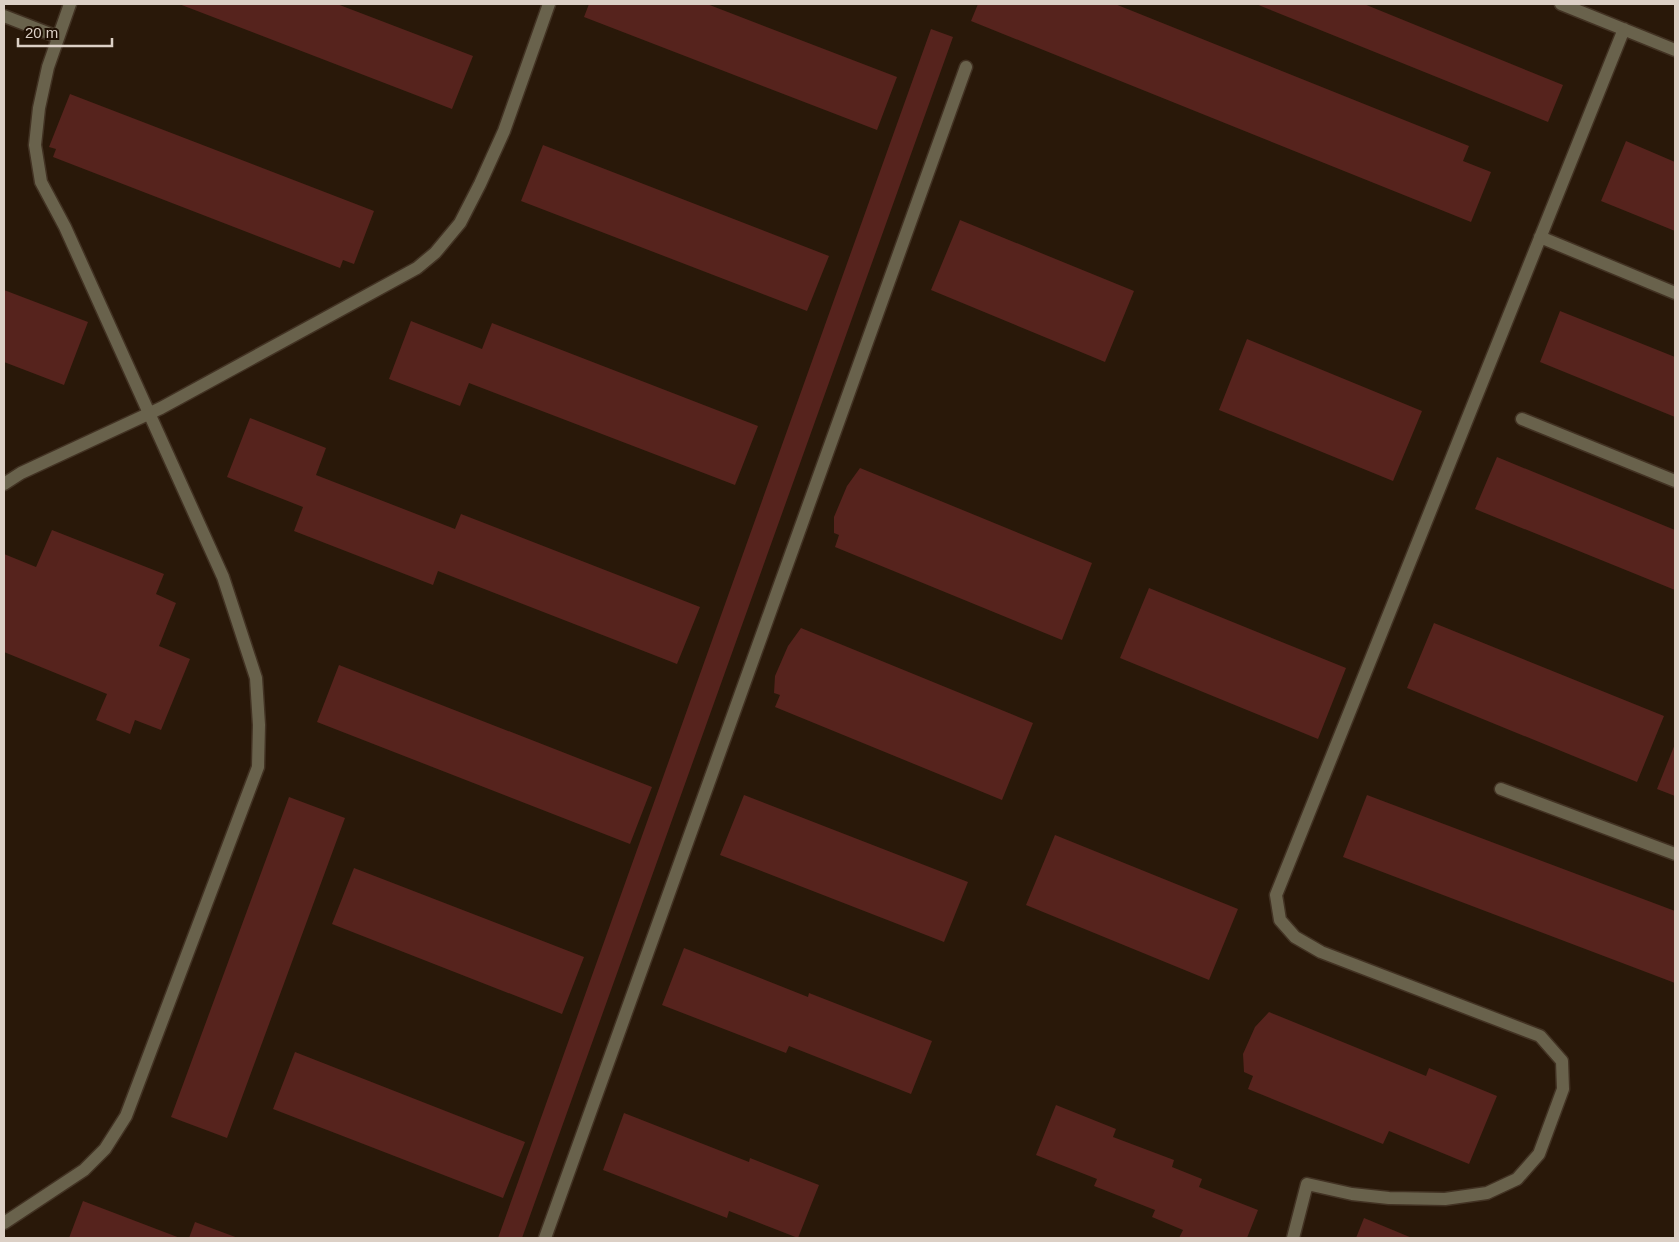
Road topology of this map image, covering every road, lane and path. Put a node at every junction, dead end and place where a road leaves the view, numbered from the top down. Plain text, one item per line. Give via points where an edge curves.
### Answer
1 (70, 4) edge
2 (549, 4) edge
3 (1561, 4) edge
4 (1586, 8) edge
5 (4, 16) edge
6 (1624, 29) junction
7 (58, 37) junction
8 (1675, 50) edge
9 (966, 67) dead end
10 (1540, 237) junction
11 (1675, 293) edge
12 (149, 414) junction
13 (1522, 419) dead end
14 (1675, 481) edge
15 (4, 484) edge
16 (1501, 789) dead end
17 (1675, 854) edge
18 (4, 1222) edge
19 (545, 1238) edge
20 (1293, 1238) edge

1 - 7 street
2 - 12 street via 504,131 484,176 460,224 435,253 417,268
3 - 4 street
4 - 6 street
5 - 7 street
6 - 8 street
6 - 10 street
7 - 12 street via 38,108 35,145 41,182 65,227
9 - 19 street
10 - 11 street
10 - 20 street via 1276,895 1280,920 1296,937 1321,952 1540,1036 1562,1061 1563,1089 1539,1154 1517,1179 1487,1193 1445,1198 1389,1198 1307,1184
12 - 15 street
12 - 18 street via 223,577 256,678 258,766 126,1116 106,1149 84,1170
13 - 14 street
16 - 17 street

